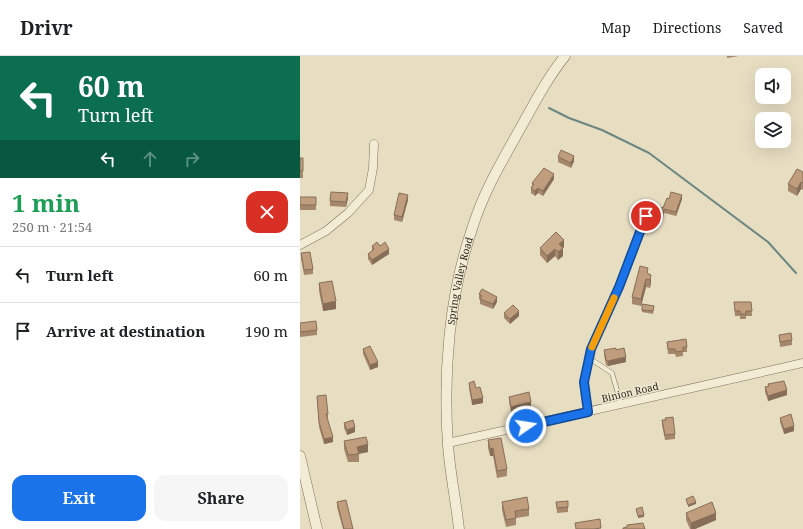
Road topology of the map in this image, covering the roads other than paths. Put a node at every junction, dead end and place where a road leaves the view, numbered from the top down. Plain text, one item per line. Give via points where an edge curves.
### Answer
1 (565, 56) edge
2 (374, 144) dead end
3 (646, 216) dead end
4 (300, 245) edge
5 (589, 358) junction
6 (803, 363) edge
7 (621, 404) junction
8 (588, 412) junction
9 (448, 443) junction
10 (300, 456) edge
11 (304, 490) edge
12 (317, 529) edge
13 (459, 529) edge

1 - 9 street, Spring Valley Road via 539,93 491,181 472,228 461,267 448,350
2 - 4 street via 369,190 348,213 326,231
3 - 5 lane
5 - 7 lane via 612,373
5 - 8 lane via 584,382
6 - 7 street, Binion Road
7 - 8 street, Binion Road
8 - 9 street, Binion Road
9 - 13 street, Spring Valley Road
10 - 11 street
11 - 12 street

